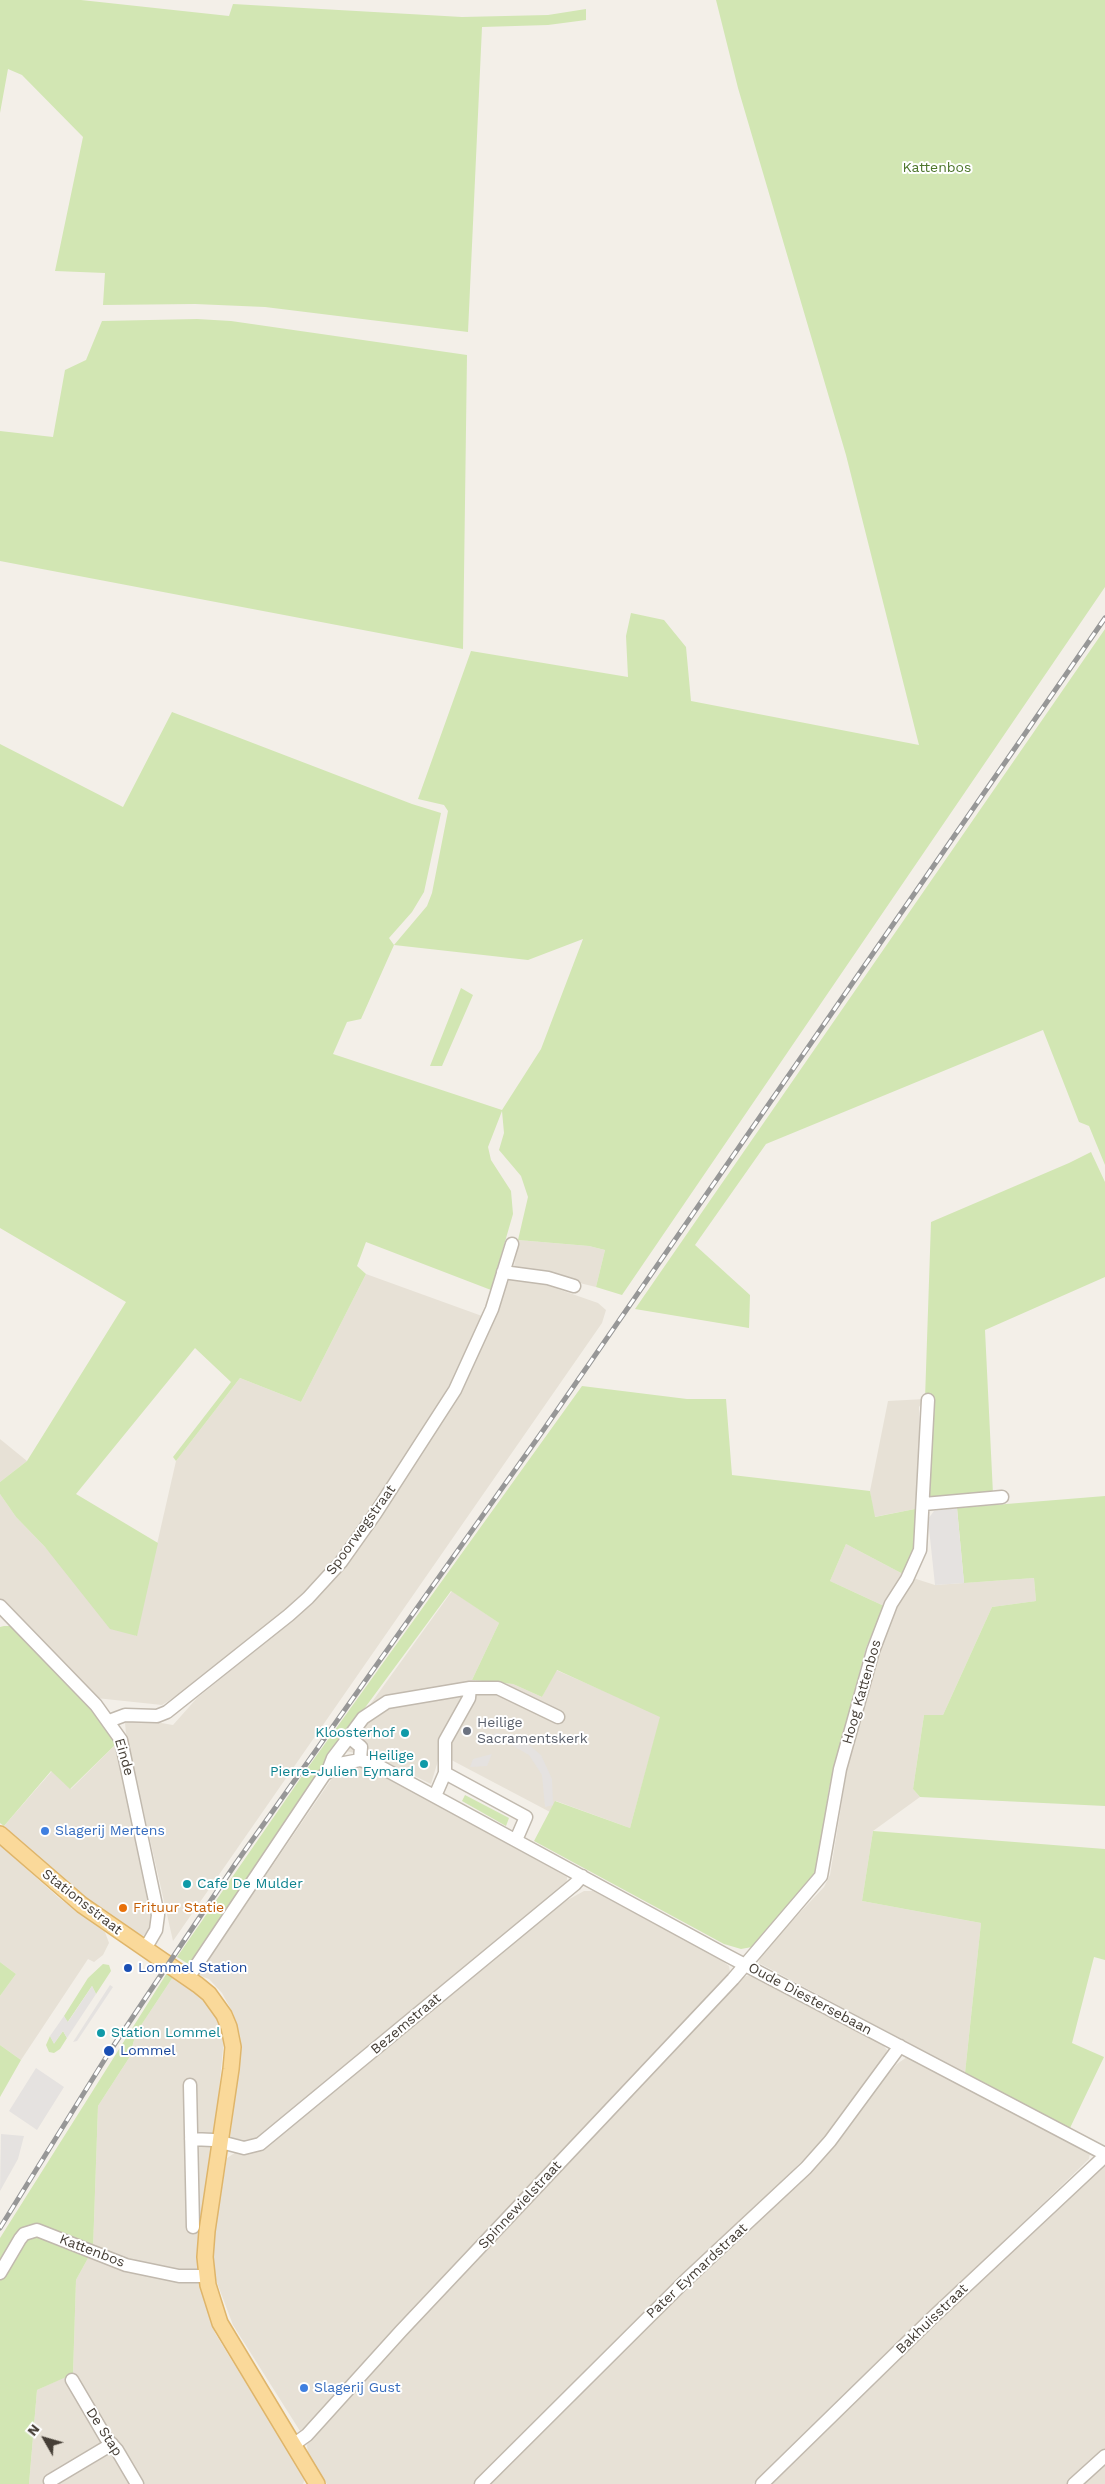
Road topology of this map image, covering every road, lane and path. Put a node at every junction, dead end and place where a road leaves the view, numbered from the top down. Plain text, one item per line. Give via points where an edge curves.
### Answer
1 (512, 1244) dead end
2 (504, 1272) junction
3 (574, 1286) dead end
4 (928, 1400) dead end
5 (1002, 1497) dead end
6 (924, 1504) junction
7 (2, 1613) edge
8 (470, 1688) junction
9 (558, 1716) dead end
10 (109, 1721) junction
11 (349, 1737) junction
12 (360, 1760) junction
13 (328, 1771) junction
14 (445, 1773) junction
15 (435, 1796) junction
16 (0, 1834) edge
17 (516, 1840) junction
18 (582, 1876) junction
19 (145, 1948) junction
20 (746, 1964) junction
21 (188, 1978) junction
22 (900, 2046) junction
23 (190, 2085) dead end
24 (191, 2139) junction
25 (220, 2143) junction
26 (1105, 2155) edge
27 (193, 2227) dead end
28 (0, 2273) edge
29 (207, 2276) junction
30 (72, 2380) dead end
31 (112, 2444) junction
32 (293, 2445) junction
33 (1105, 2456) edge
34 (50, 2481) dead end
35 (137, 2484) edge
36 (317, 2484) edge
37 (481, 2484) edge
38 (762, 2484) edge
39 (1074, 2484) edge

1 - 2 street, Spoorwegstraat
2 - 3 street via 548,1278
2 - 10 street, Spoorwegstraat via 492,1309 455,1390 356,1542 331,1573 289,1615 167,1712 157,1716 125,1714
4 - 6 street, Hoog Kattenbos
5 - 6 street
6 - 20 street, Hoog Kattenbos via 920,1550 878,1636 850,1734 836,1790 821,1876
7 - 10 street, Einde
8 - 9 street via 498,1688
8 - 11 street via 387,1702 363,1718
8 - 14 street via 469,1698 445,1740
10 - 19 street, Einde via 124,1751 158,1915 156,1930
11 - 12 street via 361,1747
11 - 13 street via 333,1758
12 - 13 street via 339,1764
12 - 15 street, Oude Diestersebaan via 377,1765
13 - 21 street
14 - 15 street
14 - 17 street via 526,1817
15 - 17 street, Oude Diestersebaan
16 - 19 main road, Stationsstraat via 82,1905
17 - 18 street, Oude Diestersebaan
18 - 20 street, Oude Diestersebaan
18 - 25 street, Bezemstraat via 260,2144 244,2148
19 - 21 main road, Stationsstraat
20 - 22 street, Oude Diestersebaan
20 - 32 street, Spinnewielstraat via 400,2331 307,2435
21 - 25 main road via 213,1999 229,2027 231,2069
22 - 26 street, Oude Diestersebaan
22 - 37 street, Pater Eymardstraat via 830,2141 806,2168 686,2280
23 - 24 street
24 - 25 street
24 - 27 street
25 - 29 main road via 206,2237
26 - 38 street, Bakhuisstraat
28 - 29 street, Kattenbos via 24,2234 37,2230 126,2265 179,2276
29 - 32 main road via 220,2323
30 - 31 street, De Stap
31 - 34 street
31 - 35 street, De Stap
32 - 36 main road
33 - 39 street

